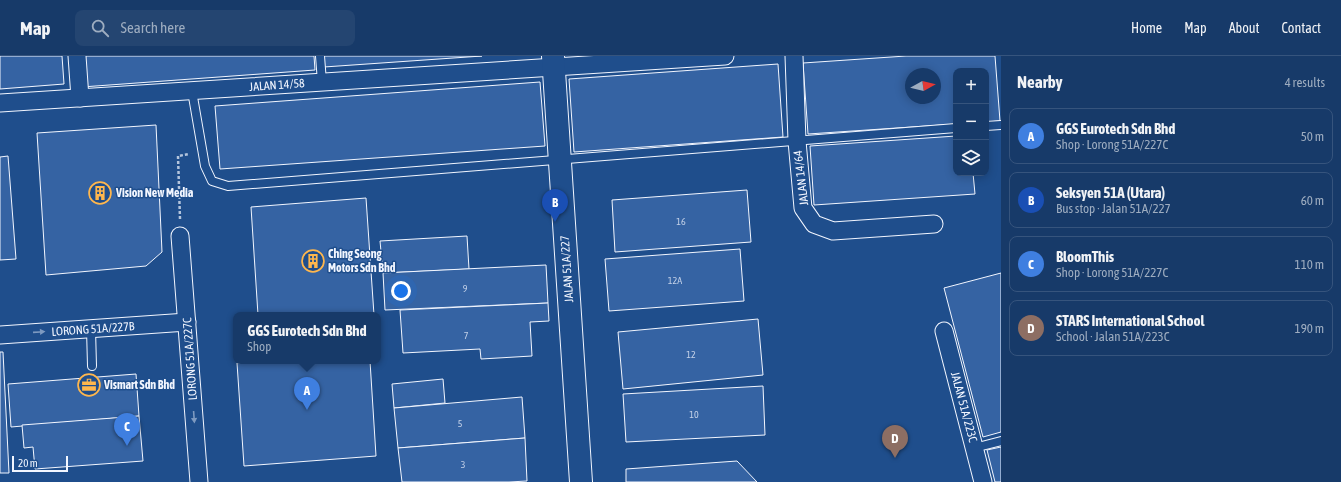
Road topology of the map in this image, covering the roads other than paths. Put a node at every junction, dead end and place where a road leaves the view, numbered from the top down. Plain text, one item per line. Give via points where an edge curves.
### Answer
1 (77, 56) edge
2 (320, 56) edge
3 (725, 56) edge
4 (794, 56) edge
5 (554, 62) edge
6 (322, 82) junction
7 (192, 91) junction
8 (80, 98) junction
9 (0, 102) edge
10 (1001, 125) edge
11 (989, 126) edge
12 (953, 128) edge
13 (797, 141) junction
14 (560, 159) junction
15 (934, 224) dead end
16 (180, 236) road end
17 (187, 322) junction
18 (91, 329) junction
19 (944, 331) dead end
20 (0, 335) edge
21 (92, 366) dead end
22 (1001, 441) edge
23 (974, 448) junction
24 (199, 482) edge
25 (581, 482) edge
26 (983, 482) edge

1 - 8 street
2 - 6 lane
3 - 5 street, JALAN 14/58
4 - 13 street, JALAN 14/64
5 - 6 street, JALAN 14/58
5 - 14 street, JALAN 51A/227
6 - 7 street, JALAN 14/58
7 - 8 street, JALAN 14/58
7 - 14 lane via 205,166 212,181 228,186
8 - 9 street, JALAN 14/58
10 - 11 lane
12 - 13 lane
13 - 14 lane
13 - 15 street, JALAN 14/64 via 803,208 814,224 833,231
14 - 25 street, JALAN 51A/227
16 - 17 street, LORONG 51A/227C
17 - 18 street, LORONG 51A/227B
17 -> 24 street, LORONG 51A/227C
20 -> 18 street, LORONG 51A/227B
18 - 21 lane
19 - 23 street, JALAN 51A/223C
22 - 23 lane
23 - 26 street, JALAN 51A/223C

